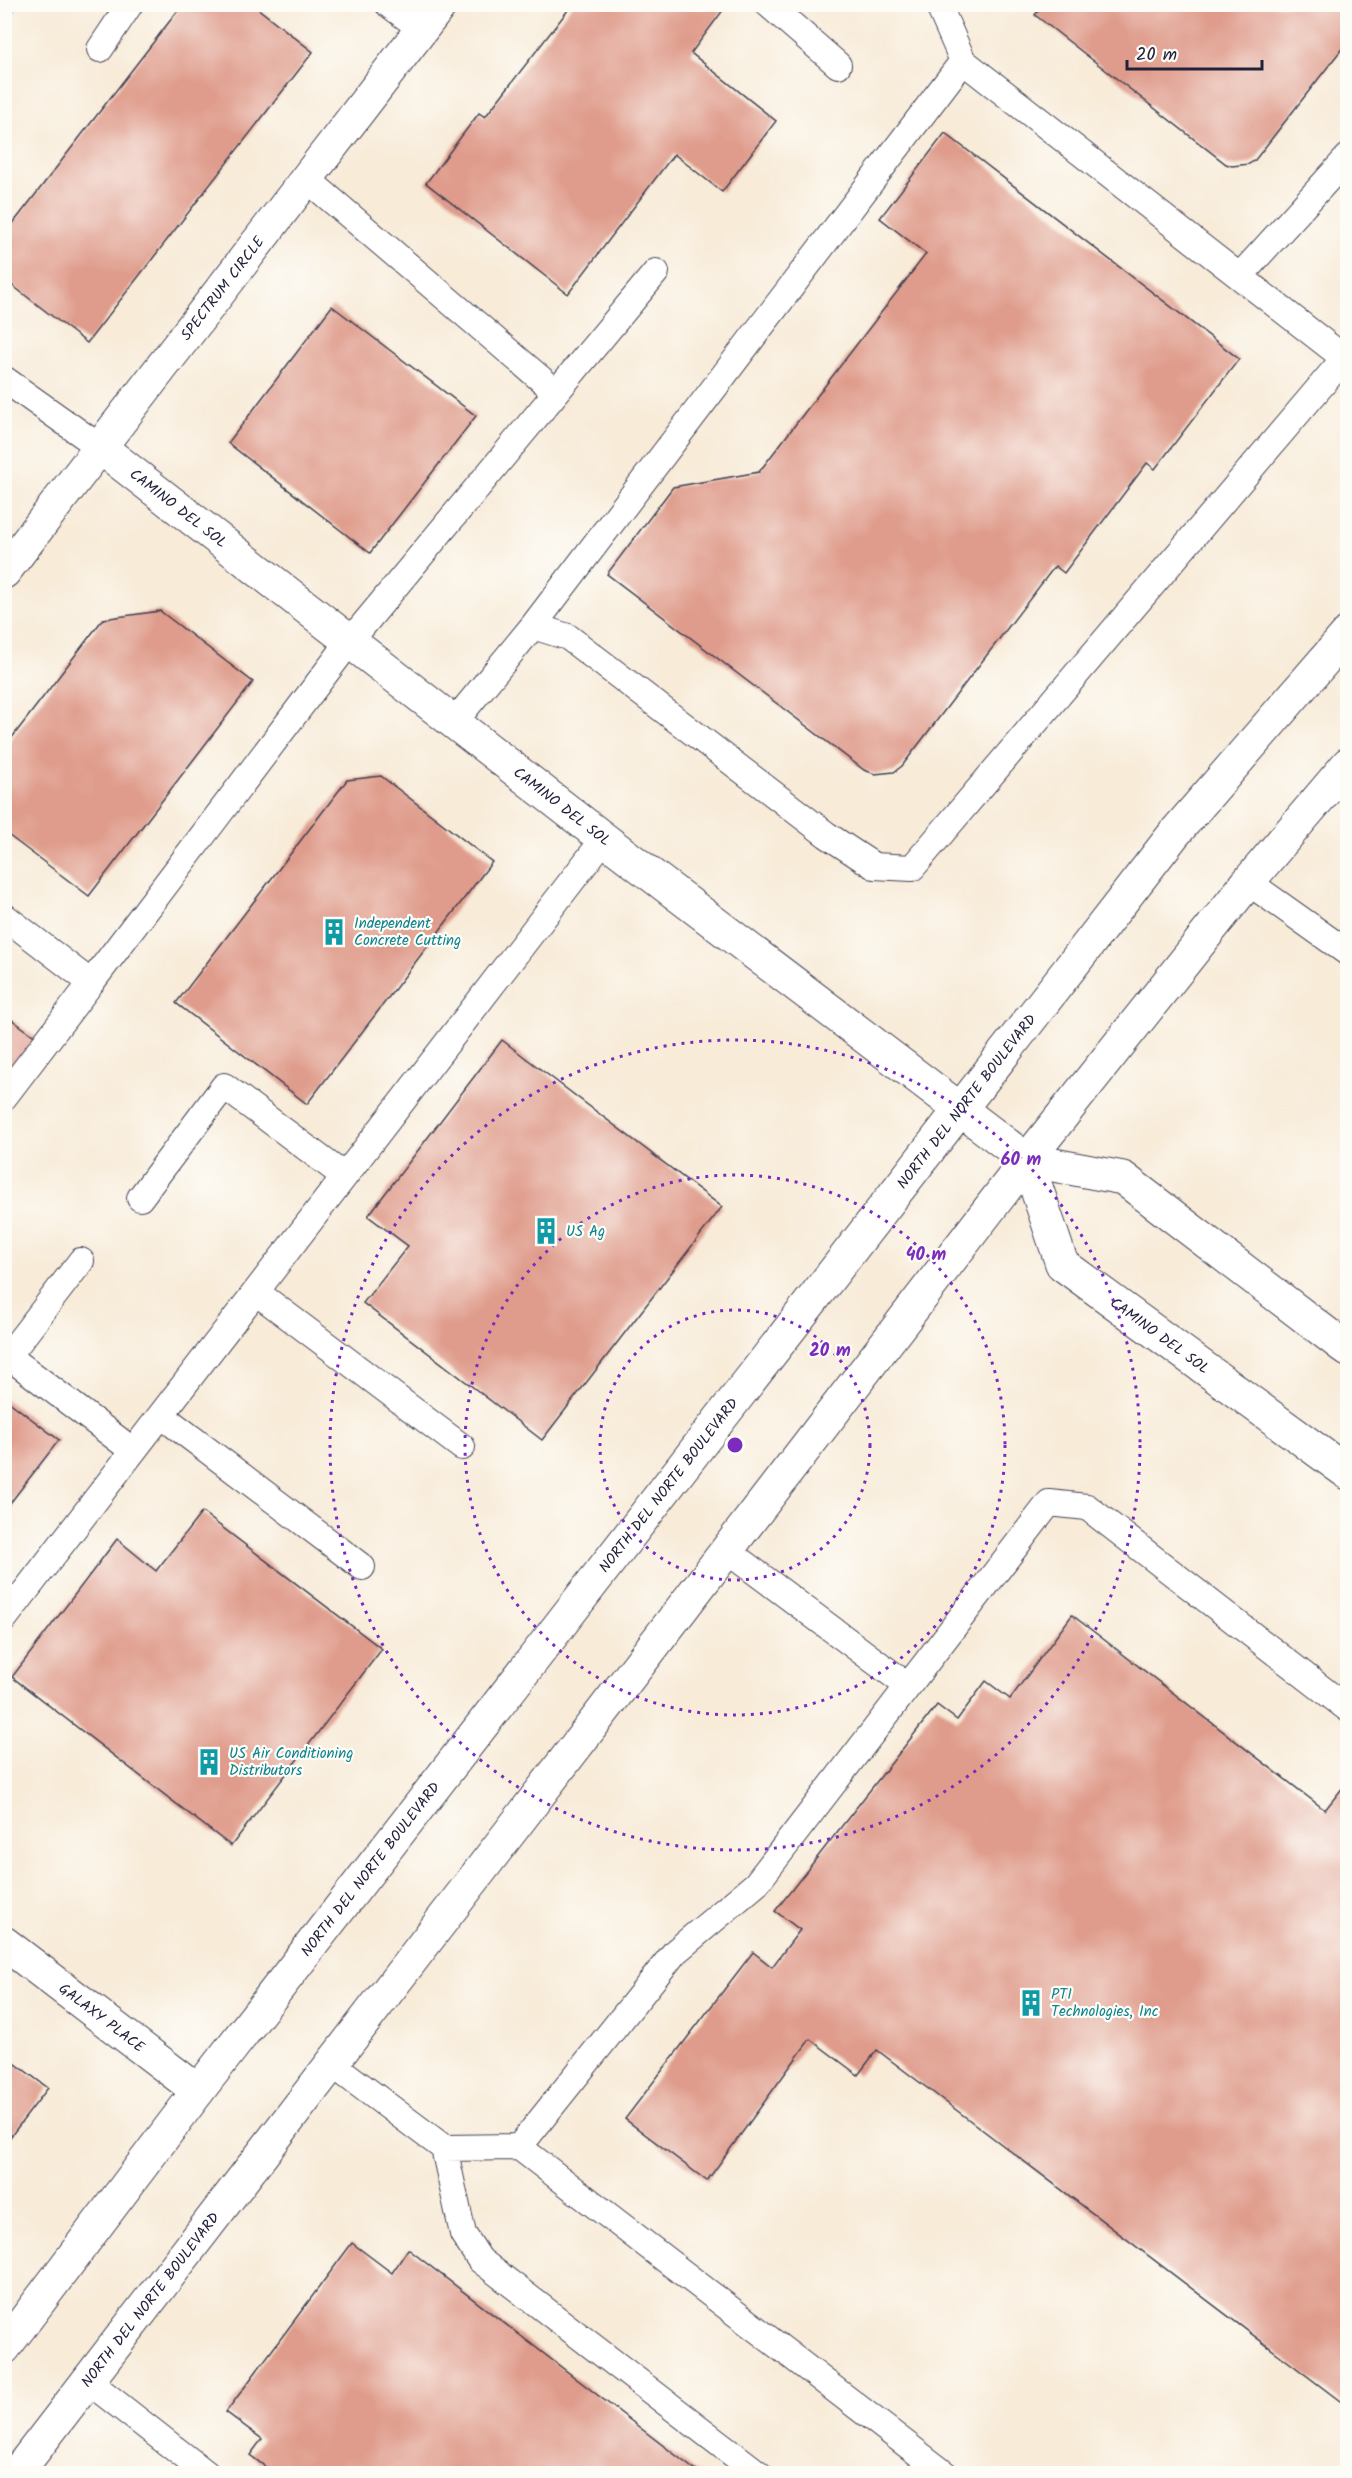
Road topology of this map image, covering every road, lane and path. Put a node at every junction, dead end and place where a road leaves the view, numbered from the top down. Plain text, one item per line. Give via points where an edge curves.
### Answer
1 (130, 4) edge
2 (388, 4) edge
3 (768, 4) edge
4 (938, 4) edge
5 (432, 17) edge
6 (100, 49) dead end
7 (963, 61) junction
8 (838, 65) dead end
9 (1347, 157) edge
10 (307, 179) junction
11 (656, 272) dead end
12 (1240, 276) junction
13 (1346, 358) edge
14 (4, 379) edge
15 (556, 392) junction
16 (100, 448) junction
17 (4, 572) edge
18 (533, 626) junction
19 (1347, 633) edge
20 (350, 640) junction
21 (455, 722) junction
22 (1347, 764) edge
23 (604, 838) junction
24 (1248, 882) junction
25 (4, 916) edge
26 (1347, 953) edge
27 (91, 983) junction
28 (4, 1097) edge
29 (960, 1111) junction
30 (1027, 1160) junction
31 (344, 1176) junction
32 (140, 1198) dead end
33 (81, 1261) dead end
34 (256, 1292) junction
35 (1347, 1350) edge
36 (161, 1415) junction
37 (462, 1447) dead end
38 (132, 1450) junction
39 (1347, 1473) edge
40 (726, 1550) junction
41 (362, 1567) dead end
42 (4, 1619) edge
43 (908, 1686) junction
44 (1347, 1709) edge
45 (4, 1943) edge
46 (332, 2064) junction
47 (198, 2091) junction
48 (519, 2146) junction
49 (444, 2148) junction
50 (4, 2348) edge
51 (88, 2380) junction
52 (16, 2474) edge
53 (207, 2474) edge
54 (759, 2474) edge
55 (945, 2474) edge

1 - 6 lane
2 - 5 lane
3 - 8 lane
4 - 7 lane
5 - 10 street, SPECTRUM CIRCLE
7 - 12 lane
7 - 18 lane
9 - 12 lane
10 - 15 lane
10 - 16 street, SPECTRUM CIRCLE
11 - 15 lane
12 - 13 lane
13 - 18 lane via 912,868 874,866 827,835 568,637
14 - 16 lane
15 - 20 lane
16 - 17 street, SPECTRUM CIRCLE
16 - 20 street, CAMINO DEL SOL
18 - 21 lane
19 - 29 street, NORTH DEL NORTE BOULEVARD via 1174,834
20 - 21 street, CAMINO DEL SOL
20 - 27 lane
21 - 23 street, CAMINO DEL SOL
22 - 24 street, NORTH DEL NORTE BOULEVARD
23 - 29 street, CAMINO DEL SOL
23 - 31 lane
24 - 26 lane
24 - 30 street, NORTH DEL NORTE BOULEVARD
25 - 27 lane
27 - 28 lane
29 - 30 street, CAMINO DEL SOL
29 - 47 street, NORTH DEL NORTE BOULEVARD
30 - 35 street, CAMINO DEL SOL via 1123,1178
30 - 39 street, CAMINO DEL SOL via 1062,1264
30 - 40 street, NORTH DEL NORTE BOULEVARD
31 - 32 lane via 224,1086
31 - 34 lane
33 - 38 lane via 8,1356
34 - 36 lane
34 - 37 lane
36 - 38 lane
36 - 41 lane
38 - 42 lane
40 - 43 lane
40 - 46 street, NORTH DEL NORTE BOULEVARD
43 - 44 lane via 1049,1503 1087,1507
43 - 48 lane via 756,1884 675,1952
45 - 47 street, GALAXY PLACE
46 - 49 lane
46 - 51 street, NORTH DEL NORTE BOULEVARD
47 - 50 street, NORTH DEL NORTE BOULEVARD
48 - 49 lane
48 - 55 lane
49 - 54 lane via 463,2234 480,2260
51 - 52 street, NORTH DEL NORTE BOULEVARD
51 - 53 lane

